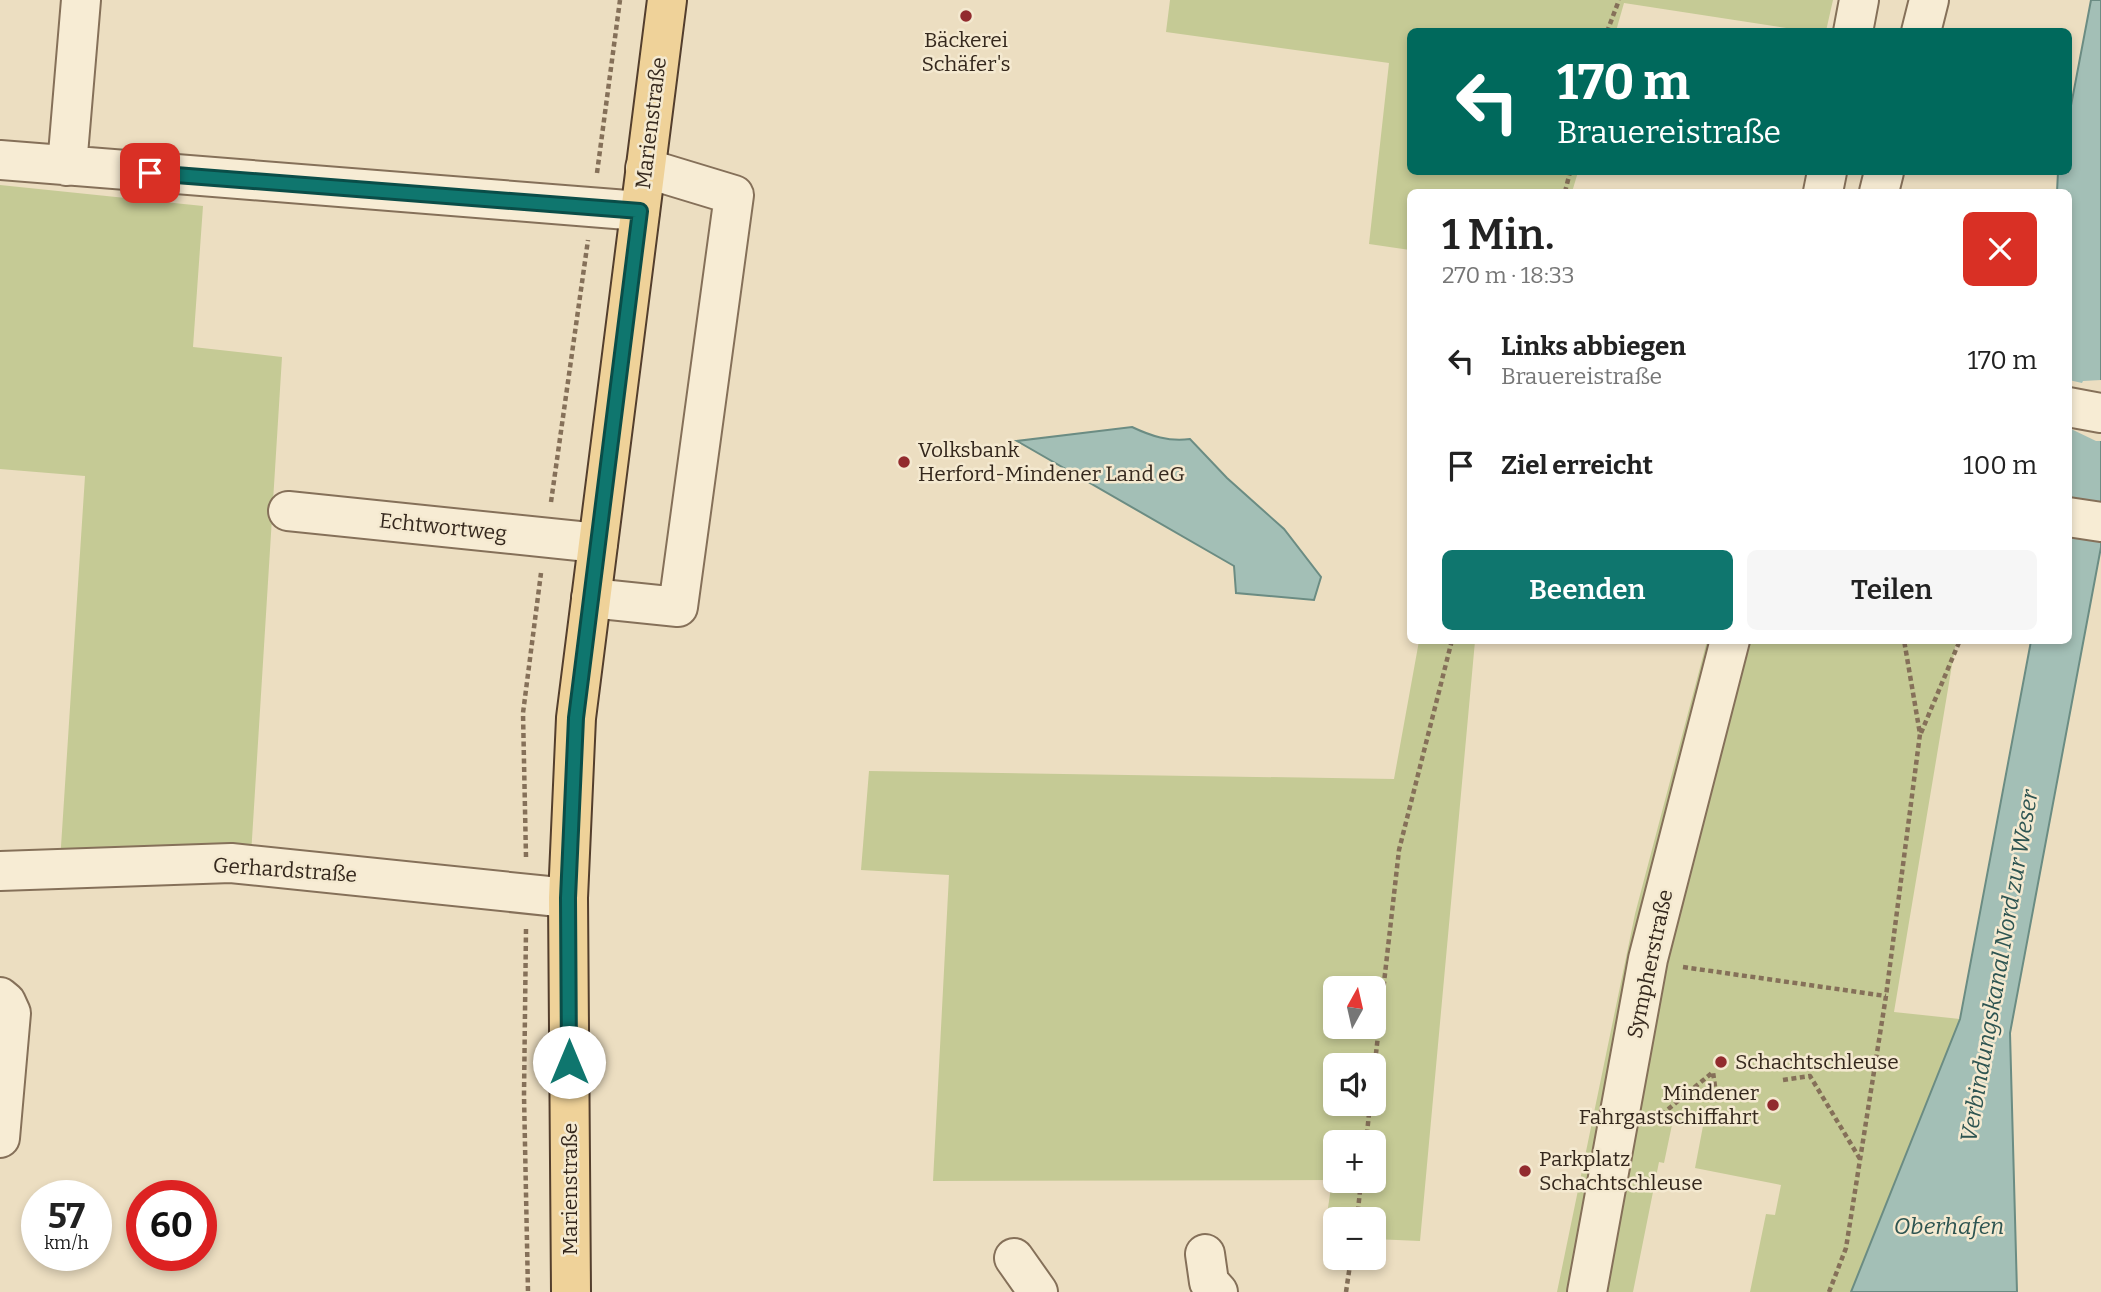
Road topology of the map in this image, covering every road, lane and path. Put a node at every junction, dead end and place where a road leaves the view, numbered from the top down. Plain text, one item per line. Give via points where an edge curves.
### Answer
1 (82, 0) edge
2 (667, 0) edge
3 (1619, 0) edge
4 (1859, 0) edge
5 (1929, 0) edge
6 (1608, 28) edge
7 (1854, 28) edge
8 (1922, 28) edge
9 (0, 160) edge
10 (67, 166) junction
11 (645, 168) junction
12 (640, 211) junction
13 (2072, 408) edge
14 (2101, 413) edge
15 (288, 511) dead end
16 (2072, 518) edge
17 (2101, 522) edge
18 (598, 543) junction
19 (591, 598) junction
20 (1451, 644) edge
21 (1729, 644) edge
22 (1905, 644) edge
23 (1958, 644) edge
24 (1920, 734) junction
25 (0, 871) edge
26 (568, 898) junction
27 (1648, 959) junction
28 (1886, 996) junction
29 (0, 997) edge
30 (1376, 1053) edge
31 (1783, 1080) dead end
32 (1681, 1099) junction
33 (1652, 1122) dead end
34 (0, 1138) edge
35 (1860, 1159) junction
36 (1205, 1254) dead end
37 (1014, 1258) dead end
38 (1350, 1270) edge
39 (570, 1292) edge
40 (1038, 1292) edge
41 (1218, 1292) edge
42 (1346, 1292) edge
43 (1587, 1292) edge
44 (1829, 1292) edge

1 - 10 street
2 - 11 main road, Marienstraße
3 - 6 path
4 - 7 street
5 - 8 street
9 - 10 street
10 - 12 street
11 - 12 main road, Marienstraße
11 - 19 street via 734,195 678,607
12 - 18 main road, Marienstraße
13 - 14 street
15 - 18 street, Echtwortweg
16 - 17 street
18 - 19 main road, Marienstraße
19 - 26 main road, Marienstraße via 576,718
20 - 30 path via 1399,850
21 - 27 street, Sympherstraße
22 - 24 path
23 - 24 path
24 - 28 path
25 - 26 street, Gerhardstraße via 231,863
26 - 39 main road, Marienstraße
27 - 28 path
27 - 43 street, Sympherstraße
28 - 35 path
29 - 34 street via 11,1013
31 - 35 path via 1810,1076
32 - 32 path via 1716,1094 1713,1072 1702,1081
32 - 33 path
35 - 44 path via 1846,1248
36 - 41 street via 1209,1282
37 - 40 street
38 - 42 path

